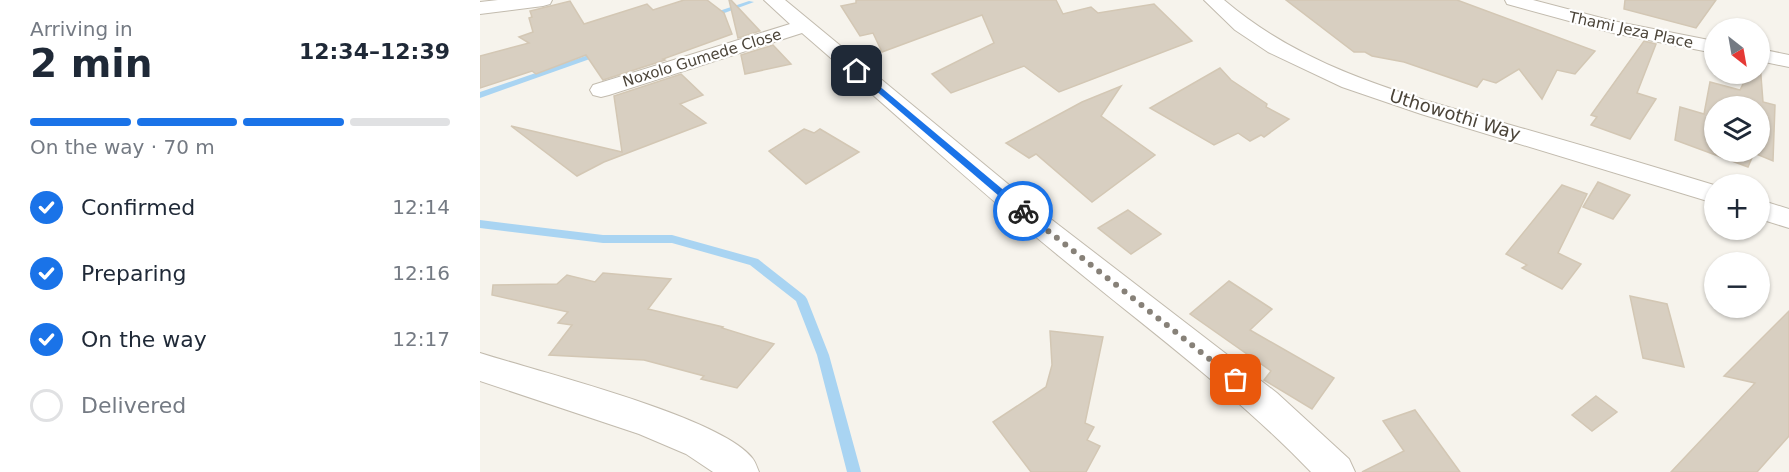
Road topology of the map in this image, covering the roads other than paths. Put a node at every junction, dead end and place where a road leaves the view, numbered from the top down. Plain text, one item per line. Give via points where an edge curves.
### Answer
1 (543, 0) edge
2 (1213, 0) edge
3 (1514, 0) edge
4 (780, 1) edge
5 (480, 8) edge
6 (804, 26) junction
7 (1704, 45) edge
8 (1770, 57) edge
9 (1789, 61) edge
10 (601, 90) dead end
11 (1704, 191) edge
12 (1770, 212) edge
13 (1789, 219) edge
14 (480, 367) edge
15 (740, 472) edge
16 (1336, 472) edge

1 - 5 street
2 - 11 street, Uthowothi Way via 1242,28 1274,48 1363,86
3 - 7 street, Thami Jeza Place via 1575,18
4 - 6 street
6 - 10 street, Noxolo Gumede Close
6 - 16 street via 1033,220 1254,395
8 - 9 street
12 - 13 street
14 - 15 street via 609,407 687,437 730,460

